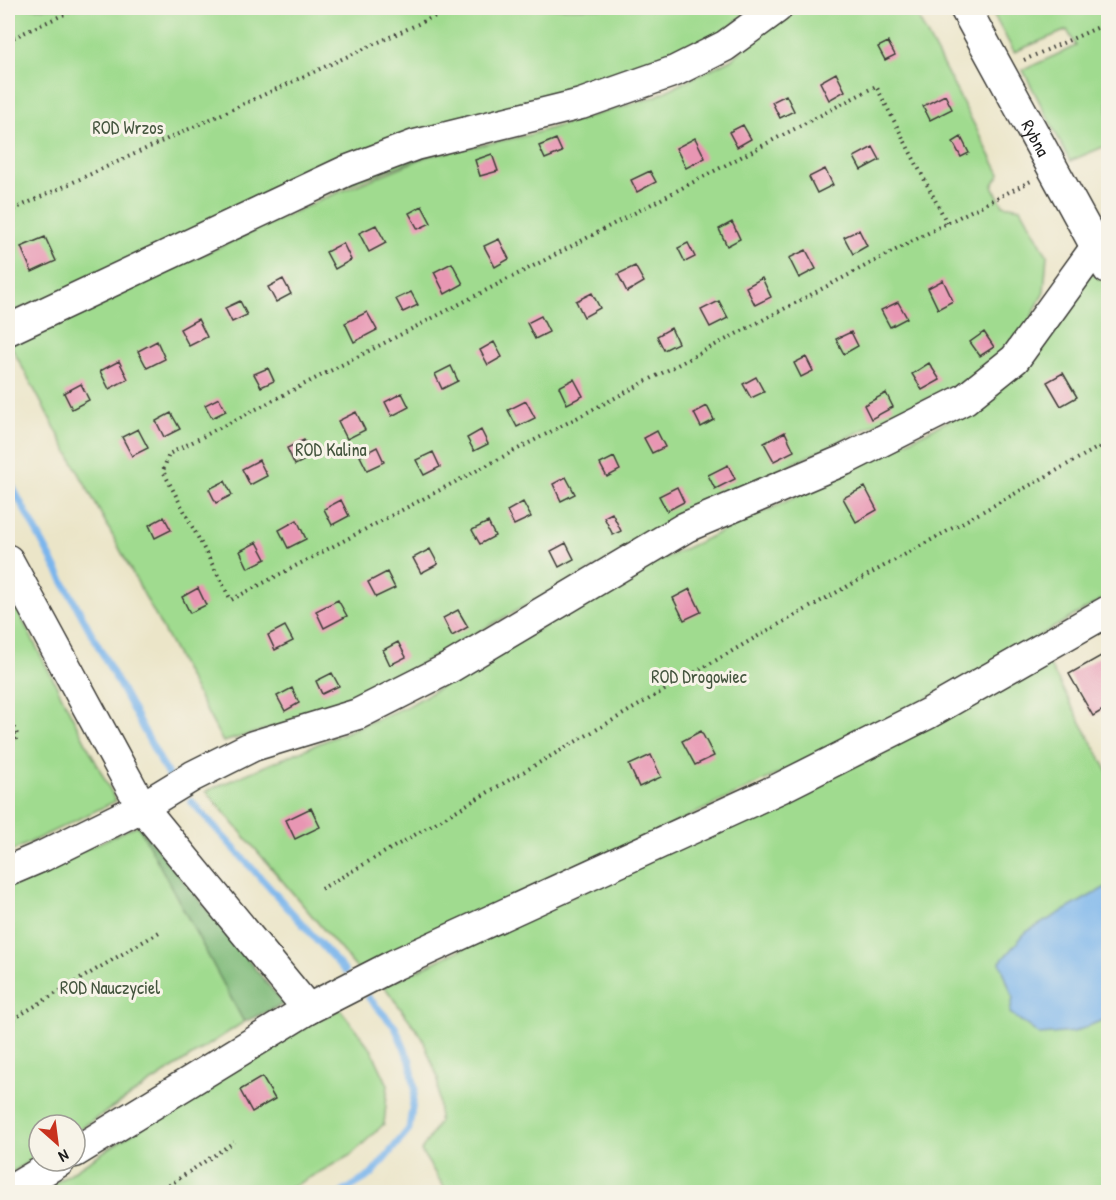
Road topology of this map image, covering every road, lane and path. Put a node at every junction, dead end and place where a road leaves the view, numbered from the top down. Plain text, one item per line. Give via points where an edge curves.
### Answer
1 (78, 8) edge
2 (453, 8) edge
3 (777, 8) edge
4 (965, 8) edge
5 (1108, 23) edge
6 (8, 40) edge
7 (1000, 70) junction
8 (1054, 170) junction
9 (8, 212) edge
10 (947, 223) junction
11 (1102, 258) edge
12 (8, 330) edge
13 (1108, 442) edge
14 (8, 560) edge
15 (1108, 611) edge
16 (8, 717) edge
17 (8, 749) edge
18 (142, 807) junction
19 (8, 871) edge
20 (321, 888) dead end
21 (161, 931) dead end
22 (308, 1009) junction
23 (8, 1022) edge
24 (234, 1142) dead end
25 (87, 1145) edge
26 (40, 1173) edge
27 (8, 1192) edge
28 (159, 1192) edge

1 - 6 path
2 - 9 path
3 - 12 street via 724,46 675,71 581,104 415,145 346,171
4 - 7 street, Rybna
5 - 7 path
7 - 8 street, Rybna
8 - 10 path
8 - 11 street, Rybna
10 - 10 path via 876,86 169,454 163,471 231,600
11 - 18 street via 1015,359 965,399 844,460 686,527 449,668 358,714 253,746
13 - 20 path via 765,632
14 - 18 street
15 - 22 street via 929,714
16 - 17 path via 18,736
18 - 19 street
18 - 22 street
21 - 23 path
22 - 25 street
24 - 28 path
26 - 27 street

